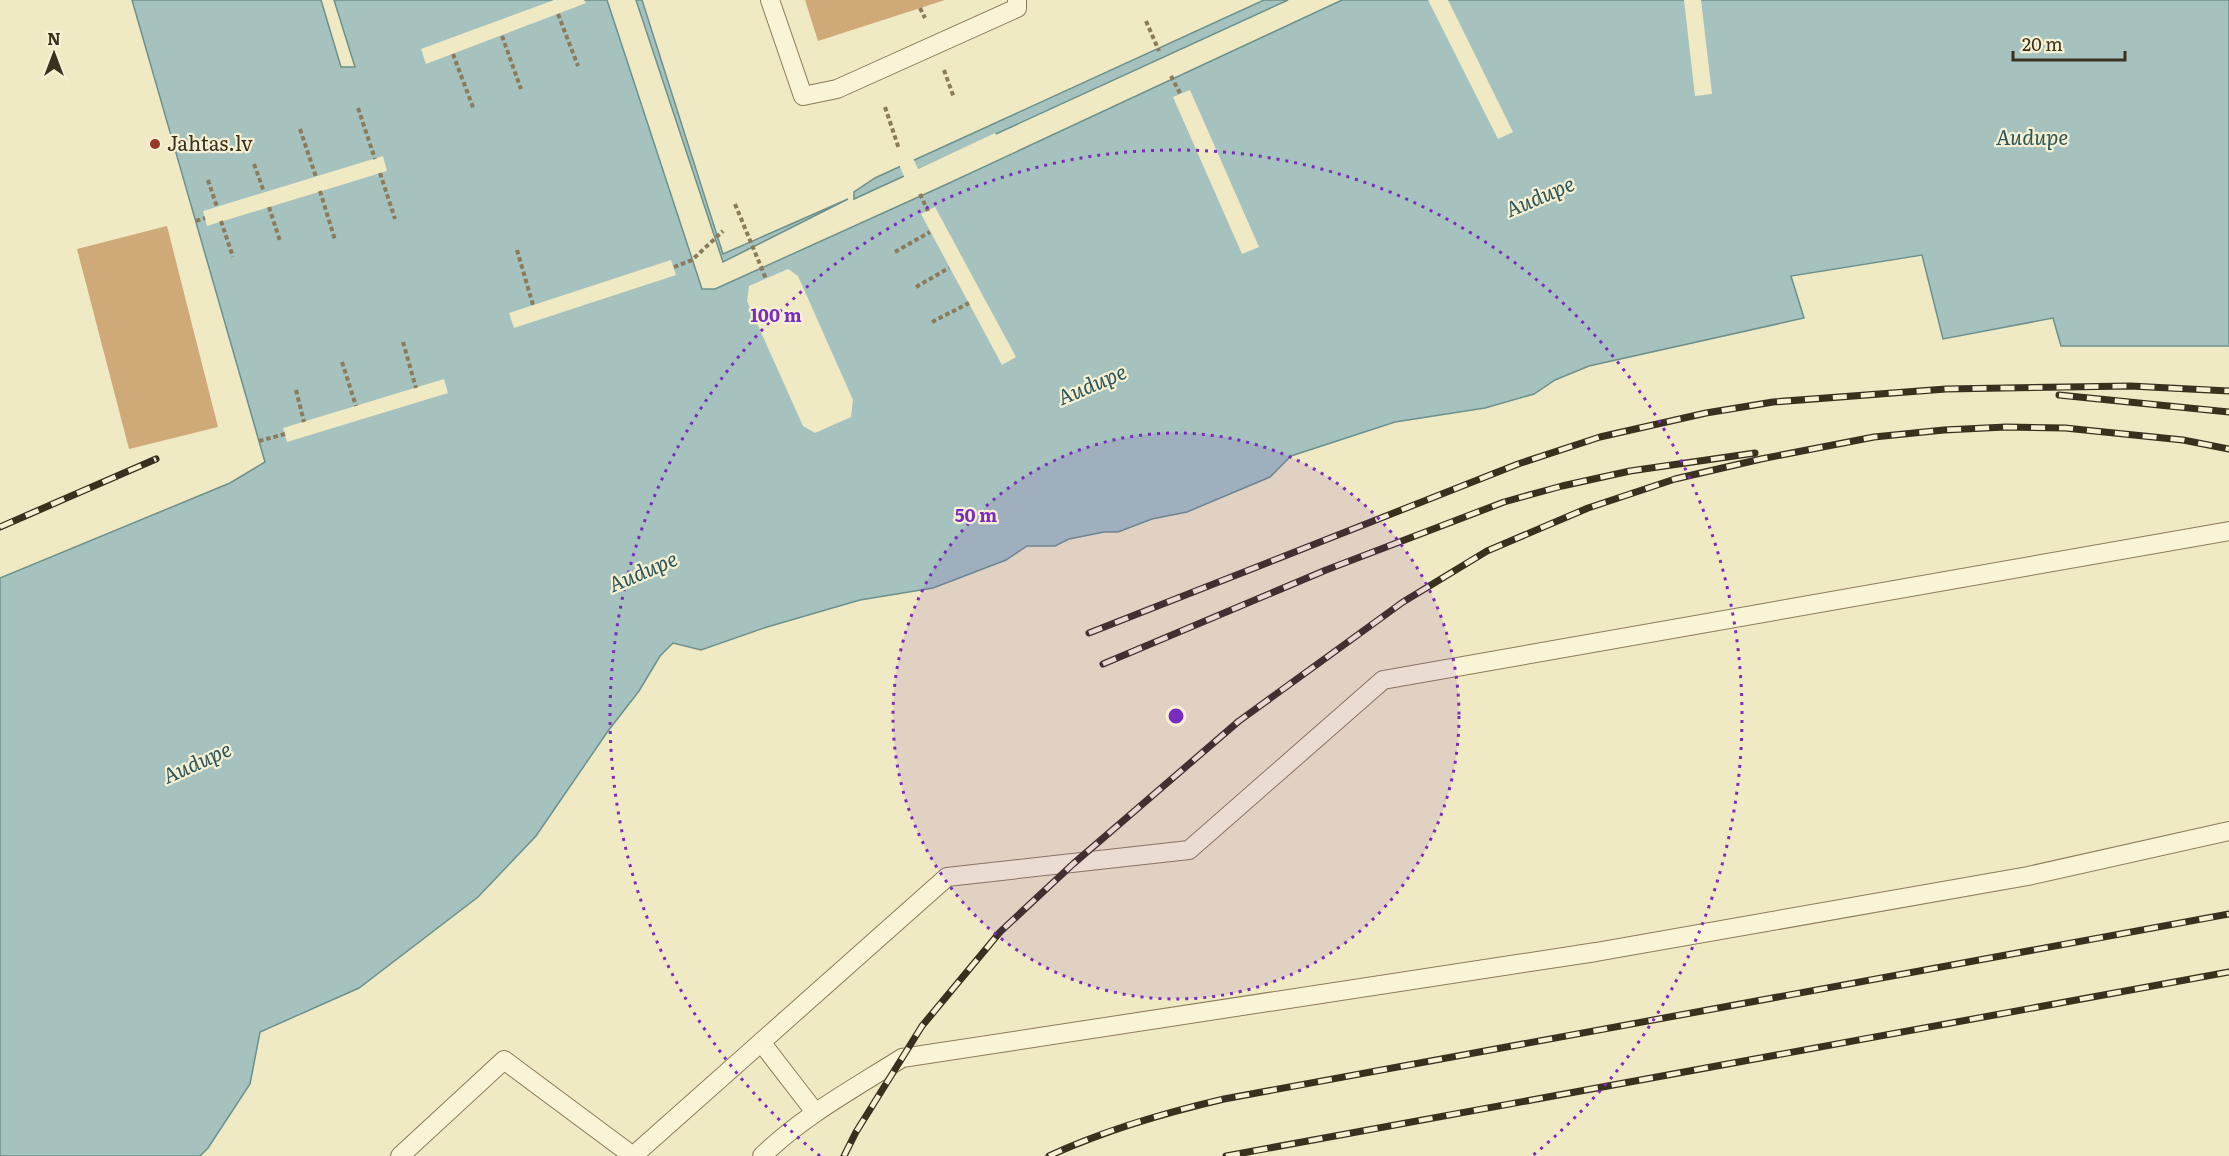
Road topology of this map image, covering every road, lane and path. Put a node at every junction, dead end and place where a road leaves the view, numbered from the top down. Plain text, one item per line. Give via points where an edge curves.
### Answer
1 (771, 0) edge
2 (1017, 0) edge
3 (558, 14) dead end
4 (1146, 21) dead end
5 (502, 36) dead end
6 (1159, 51) dead end
7 (453, 54) dead end
8 (578, 66) dead end
9 (1171, 76) dead end
10 (521, 89) dead end
11 (1180, 93) dead end
12 (885, 107) dead end
13 (358, 108) dead end
14 (474, 110) dead end
15 (300, 129) dead end
16 (899, 149) dead end
17 (375, 159) dead end
18 (254, 164) dead end
19 (380, 173) dead end
20 (316, 177) dead end
21 (208, 180) dead end
22 (320, 191) dead end
23 (264, 192) dead end
24 (920, 194) dead end
25 (735, 204) dead end
26 (217, 207) dead end
27 (268, 207) dead end
28 (927, 211) dead end
29 (205, 218) dead end
30 (396, 219) dead end
31 (196, 221) dead end
32 (222, 221) dead end
33 (723, 231) dead end
34 (930, 232) dead end
35 (335, 240) dead end
36 (280, 241) dead end
37 (517, 250) dead end
38 (895, 252) dead end
39 (233, 257) dead end
40 (674, 267) dead end
41 (950, 268) dead end
42 (766, 279) dead end
43 (916, 287) dead end
44 (969, 303) dead end
45 (534, 305) dead end
46 (932, 322) dead end
47 (403, 342) dead end
48 (342, 362) dead end
49 (416, 388) dead end
50 (296, 390) dead end
51 (356, 406) dead end
52 (303, 422) dead end
53 (285, 434) dead end
54 (259, 441) dead end
55 (2229, 531) edge
56 (2229, 831) edge
57 (761, 1042) junction
58 (815, 1112) junction
59 (400, 1156) edge
60 (633, 1156) edge
61 (762, 1156) edge

1 - 2 lane via 803,96 837,89 1017,8
3 - 8 path
4 - 6 path
5 - 10 path
7 - 14 path
9 - 11 path
12 - 16 path
13 - 17 path
15 - 20 path
18 - 23 path
19 - 30 path
21 - 26 path
22 - 35 path
24 - 28 path
25 - 42 path
27 - 36 path
29 - 31 path
32 - 39 path
33 - 40 path via 692,260
34 - 38 path
37 - 45 path
41 - 43 path
44 - 46 path
47 - 49 path
48 - 51 path
50 - 52 path
53 - 54 path
55 - 57 lane via 1383,680 1189,850 947,877
56 - 58 lane via 2028,876 1596,952 902,1058
57 - 58 lane
57 - 60 lane
58 - 61 lane
59 - 60 lane via 504,1060

